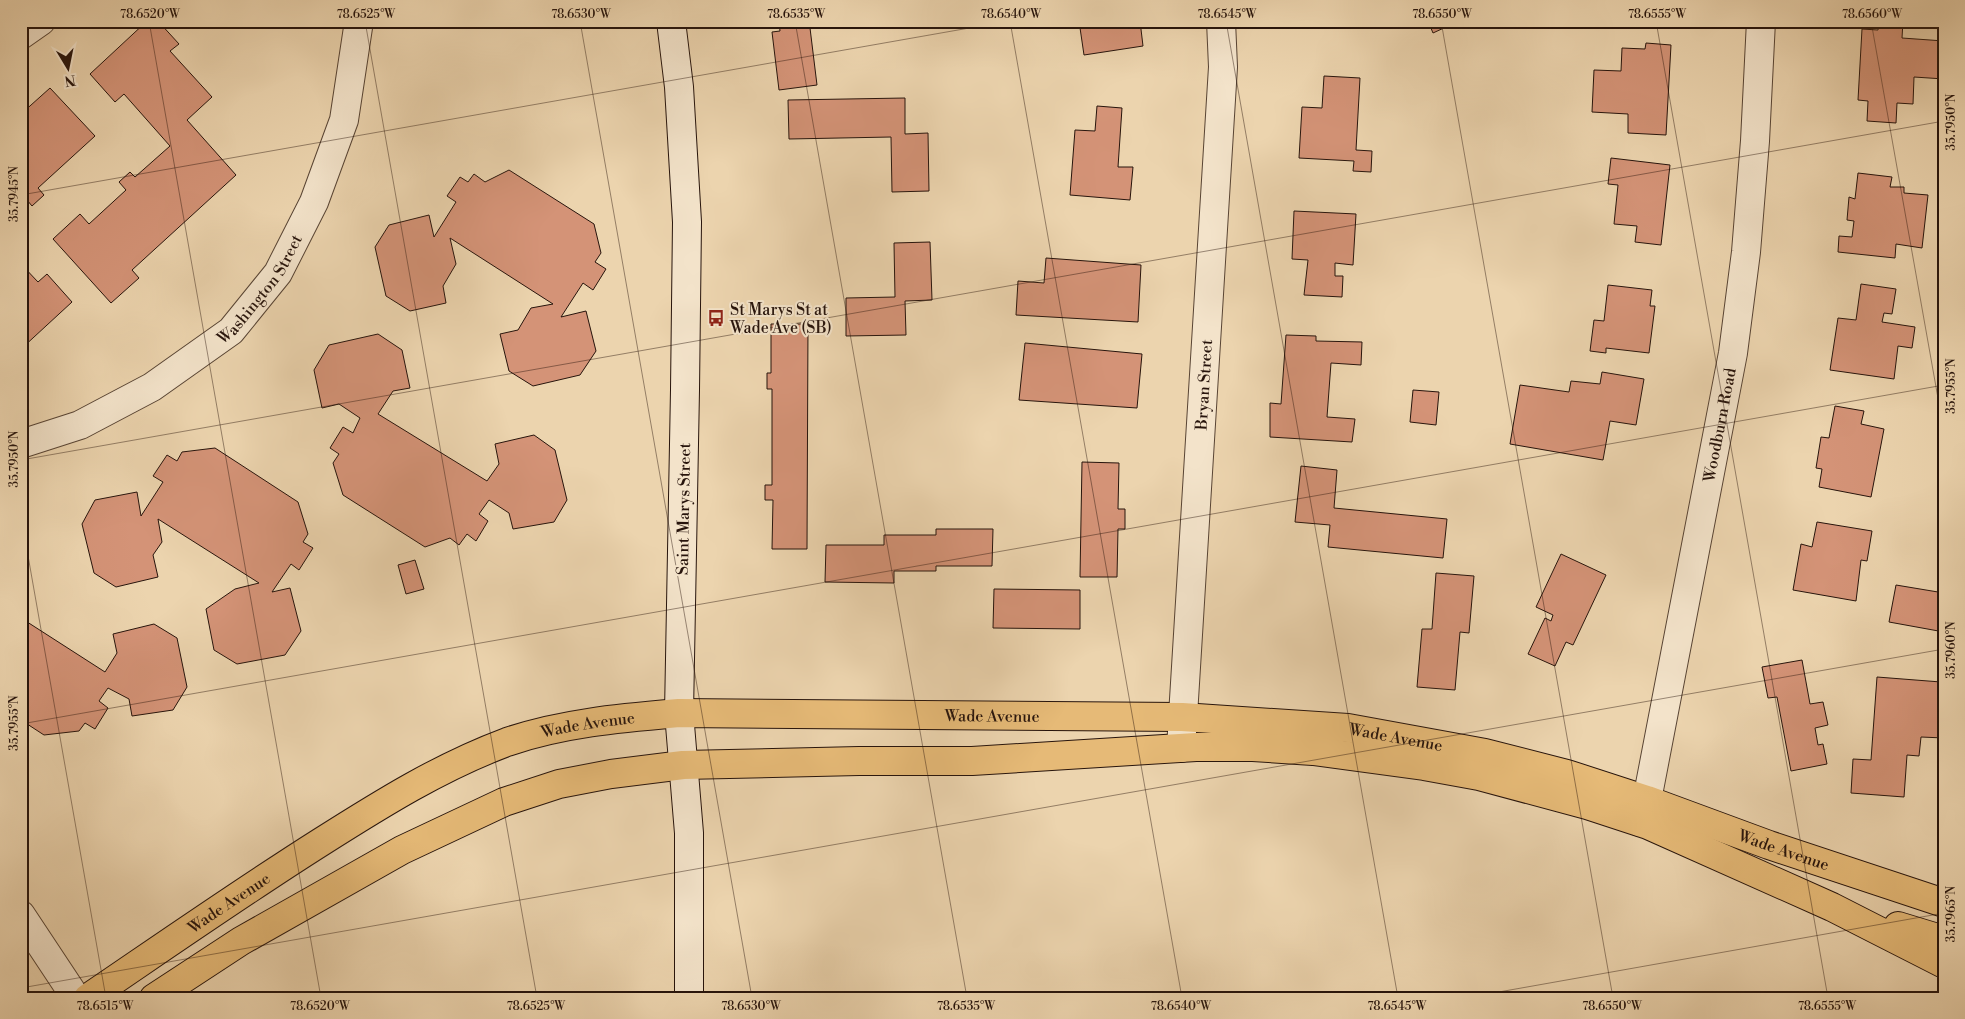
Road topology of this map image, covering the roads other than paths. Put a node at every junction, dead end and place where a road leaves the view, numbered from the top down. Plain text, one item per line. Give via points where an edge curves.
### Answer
1 (40, 21) edge
2 (359, 21) edge
3 (671, 21) edge
4 (1221, 21) edge
5 (1761, 21) edge
6 (21, 35) edge
7 (21, 444) edge
8 (678, 713) junction
9 (1182, 717) junction
10 (1181, 748) junction
11 (683, 765) junction
12 (1644, 811) junction
13 (1944, 903) edge
14 (1832, 907) junction
15 (21, 915) edge
16 (1944, 940) edge
17 (1944, 964) edge
18 (76, 998) edge
19 (88, 998) edge
20 (154, 998) edge
21 (689, 998) edge

1 - 6 street
2 - 7 street, Washington Street via 344,120 314,202 278,273 231,331 152,388 80,425
3 - 8 street, Saint Marys Street via 679,87 687,222
4 - 9 street, Bryan Street via 1223,66
5 - 12 street, Woodburn Road via 1746,252 1734,353
8 - 9 main road, Wade Avenue
8 - 11 street, Saint Marys Street
8 - 19 main road, Wade Avenue via 558,728 508,742 454,764 402,791 306,852
9 - 10 street, Bryan Street
9 - 12 main road, Wade Avenue via 1348,728 1435,742 1567,774
10 - 11 main road, Wade Avenue via 972,761
10 - 12 main road, Wade Avenue via 1263,748 1366,757 1424,766 1587,804
11 - 20 main road, Wade Avenue via 559,784 504,802 402,850 241,941
11 - 21 street, Saint Marys Street via 689,833
12 - 13 main road, Wade Avenue via 1768,845
12 - 14 main road, Wade Avenue
14 - 16 main road
14 - 17 main road, Wade Avenue
15 - 18 street

